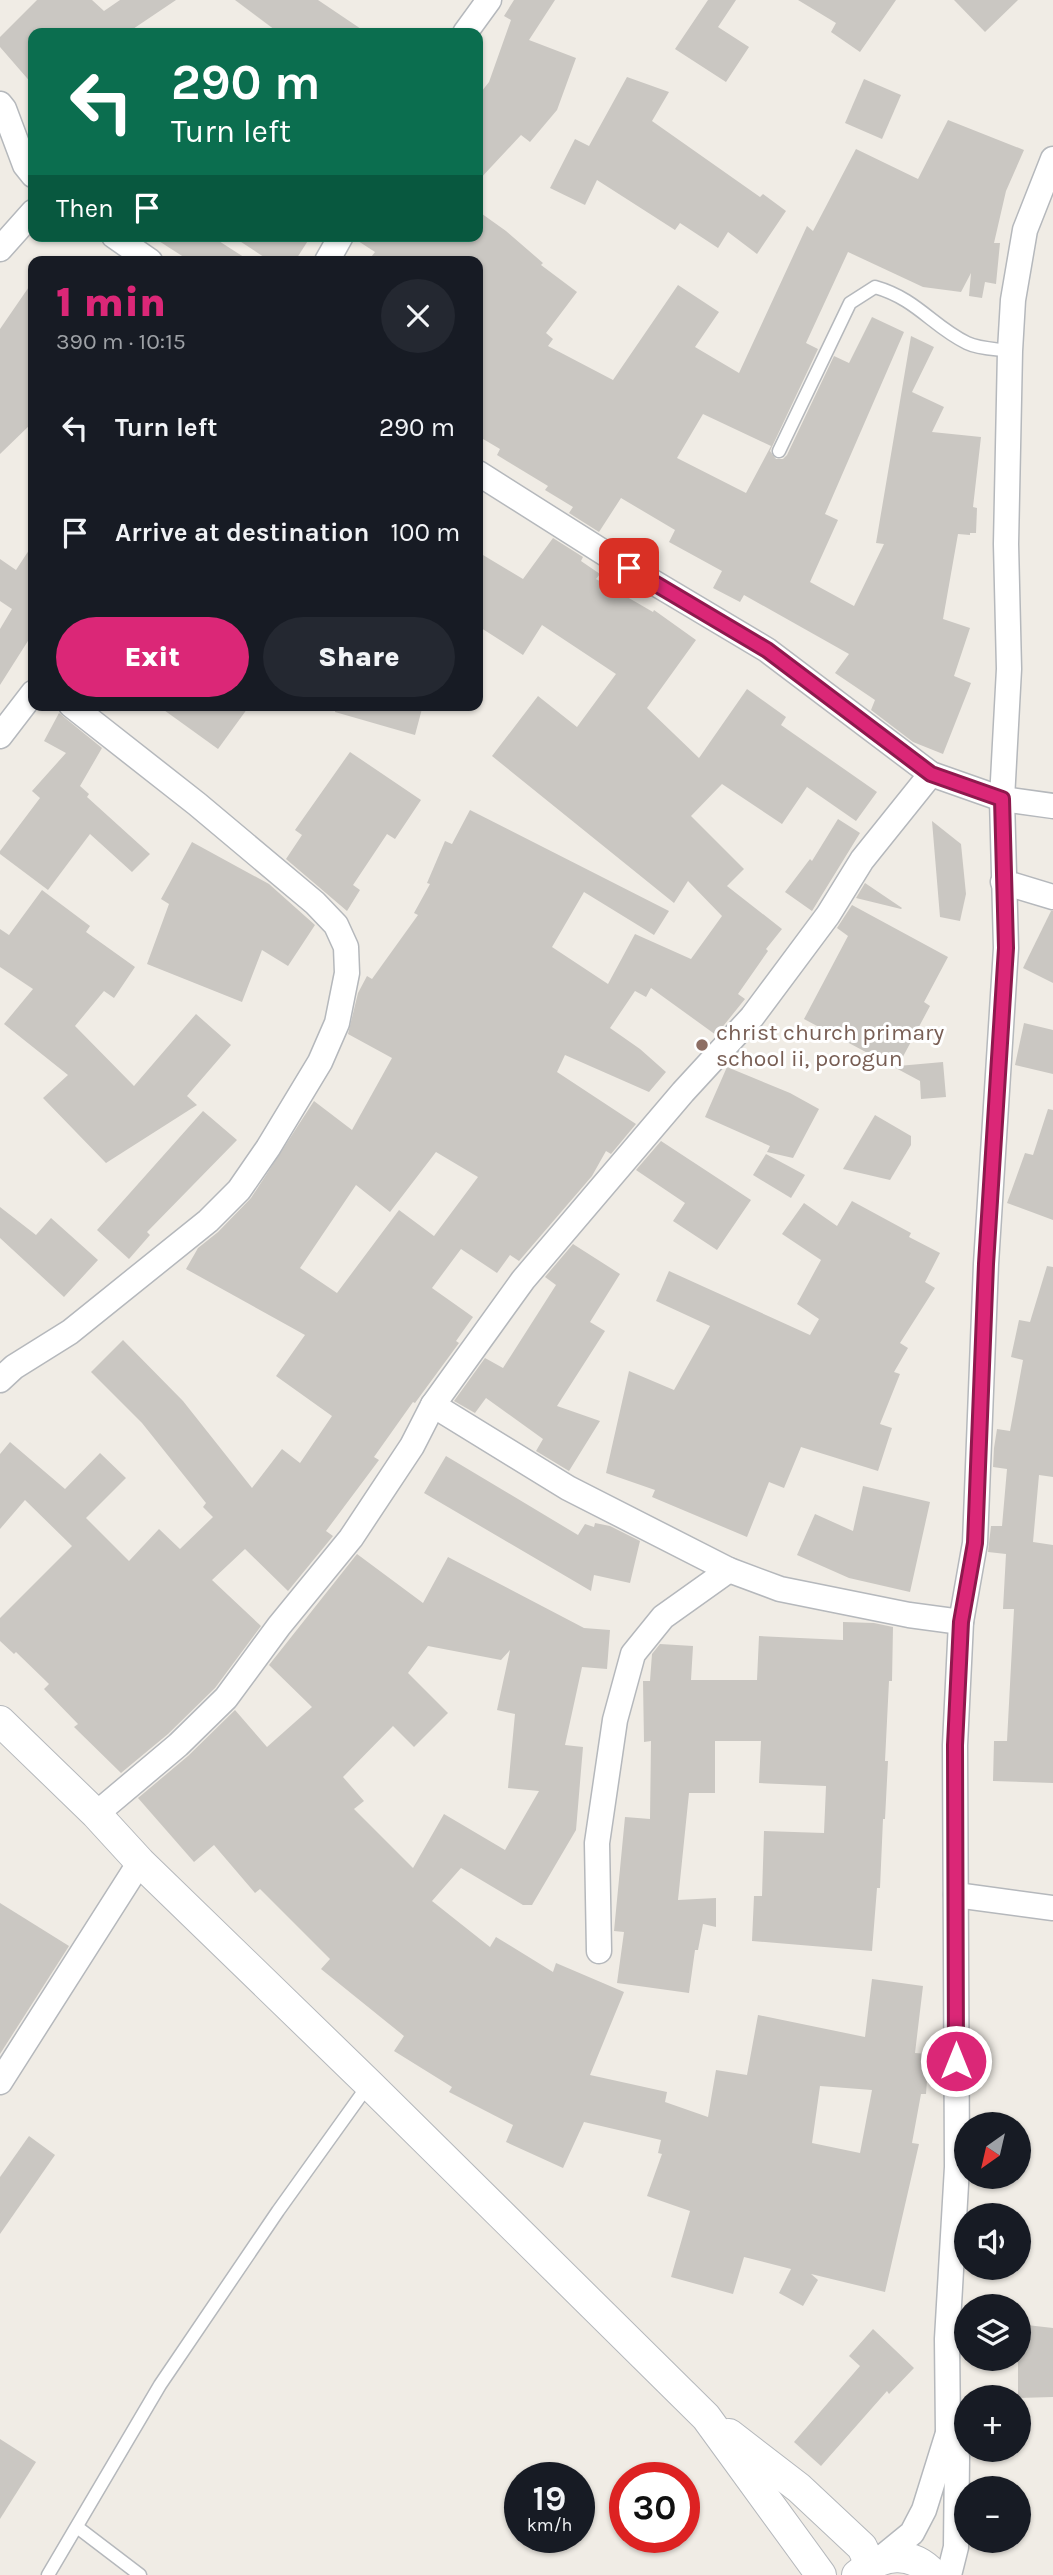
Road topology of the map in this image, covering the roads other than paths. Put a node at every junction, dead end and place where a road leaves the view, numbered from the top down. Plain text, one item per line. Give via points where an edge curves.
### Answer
1 (489, 0) edge
2 (469, 28) edge
3 (0, 104) edge
4 (1053, 159) edge
5 (28, 169) edge
6 (28, 217) edge
7 (123, 242) edge
8 (0, 248) edge
9 (143, 256) edge
10 (1010, 351) junction
11 (779, 451) dead end
12 (483, 476) edge
13 (28, 700) edge
14 (79, 711) edge
15 (0, 736) edge
16 (931, 774) junction
17 (1002, 799) junction
18 (1053, 806) edge
19 (1003, 882) junction
20 (1053, 897) edge
21 (0, 1380) edge
22 (433, 1405) junction
23 (729, 1570) junction
24 (961, 1622) junction
25 (0, 1721) edge
26 (96, 1814) junction
27 (141, 1862) junction
28 (956, 1895) junction
29 (1053, 1908) edge
30 (598, 1951) dead end
31 (0, 2082) edge
32 (369, 2084) junction
33 (706, 2417) junction
34 (948, 2433) junction
35 (76, 2528) junction
36 (869, 2566) edge
37 (48, 2575) edge
38 (139, 2575) edge
39 (821, 2575) edge
40 (934, 2575) edge
41 (949, 2575) edge

1 - 2 street
3 - 5 street
4 - 10 street via 1025,230
6 - 8 street
7 - 9 street
10 - 11 lane via 968,344 917,306 874,287 850,303
10 - 17 street via 1009,669
12 - 16 street via 767,650
13 - 15 street
14 - 21 street via 315,903 336,925 346,947 348,973 337,1023 320,1062 239,1190 208,1221 80,1324
16 - 17 street
16 - 22 street via 862,860 828,915 752,1017 523,1280
17 - 18 street
17 - 19 street
19 - 20 street
19 - 24 street via 1006,948 986,1264 975,1543
22 - 23 street via 568,1488
22 - 26 street via 412,1446 351,1538 226,1698
23 - 24 street via 780,1589
23 - 30 street via 663,1617 633,1654 615,1720 597,1843
24 - 28 street via 955,1745
25 - 26 street
26 - 27 street
27 - 31 street
27 - 32 street
28 - 29 street
28 - 34 street via 957,2166 947,2339
32 - 33 street
32 - 35 lane via 160,2385
33 - 36 street via 799,2488 862,2547
33 - 39 street
34 - 36 street via 924,2510 912,2533
34 - 41 street via 957,2457 956,2547
35 - 37 lane
35 - 38 lane
36 - 40 street via 896,2557 912,2559

